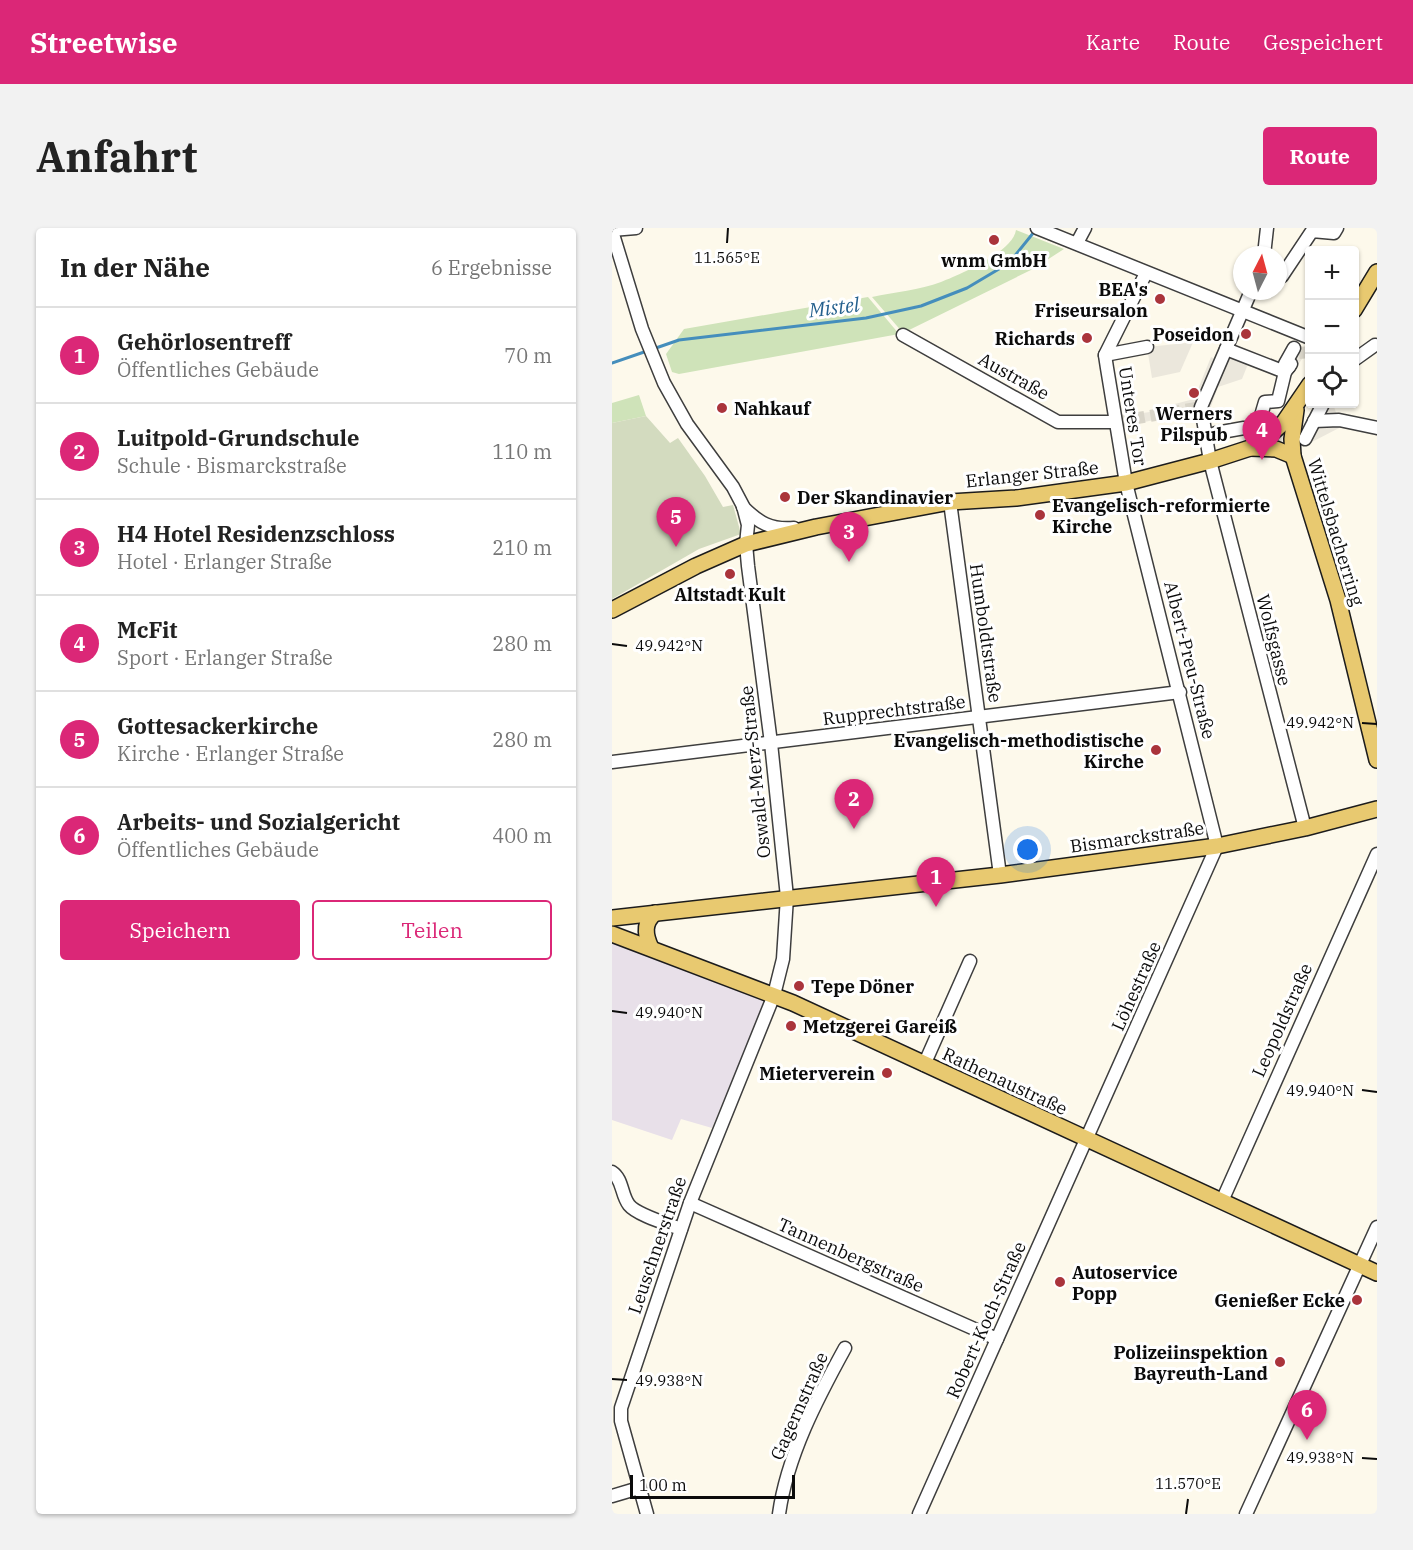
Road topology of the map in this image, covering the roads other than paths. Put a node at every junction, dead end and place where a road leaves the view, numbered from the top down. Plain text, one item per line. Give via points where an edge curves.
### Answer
1 (636, 228) edge
2 (1037, 228) edge
3 (1085, 228) edge
4 (1337, 228) edge
5 (1264, 229) edge
6 (612, 230) edge
7 (1074, 242) junction
8 (1263, 246) edge
9 (1287, 268) edge
10 (1377, 272) edge
11 (1146, 273) junction
12 (1248, 300) edge
13 (1359, 302) edge
14 (1243, 312) junction
15 (903, 335) dead end
16 (1305, 336) edge
17 (1376, 344) edge
18 (1147, 347) dead end
19 (1294, 348) dead end
20 (1226, 349) junction
21 (1357, 354) edge
22 (1105, 355) junction
23 (1288, 368) junction
24 (1305, 392) edge
25 (1297, 404) junction
26 (1321, 408) edge
27 (1314, 421) junction
28 (1115, 422) junction
29 (1263, 424) dead end
30 (1244, 428) dead end
31 (1377, 428) edge
32 (1216, 433) dead end
33 (1305, 439) dead end
34 (1250, 448) junction
35 (1293, 456) junction
36 (1210, 461) junction
37 (1126, 483) junction
38 (950, 502) junction
39 (742, 506) junction
40 (816, 527) junction
41 (746, 544) junction
42 (612, 610) edge
43 (1180, 692) junction
44 (979, 717) junction
45 (771, 743) junction
46 (1377, 760) edge
47 (612, 762) edge
48 (1377, 808) edge
49 (1305, 828) junction
50 (1218, 846) junction
51 (1377, 854) edge
52 (1000, 875) junction
53 (787, 897) junction
54 (655, 913) junction
55 (612, 918) edge
56 (612, 934) edge
57 (651, 948) junction
58 (970, 961) dead end
59 (774, 995) junction
60 (924, 1065) junction
61 (1086, 1140) junction
62 (612, 1172) edge
63 (1221, 1201) junction
64 (690, 1203) junction
65 (1377, 1227) edge
66 (681, 1229) junction
67 (1359, 1265) junction
68 (1377, 1273) edge
69 (998, 1338) junction
70 (845, 1348) dead end
71 (639, 1488) junction
72 (612, 1496) edge
73 (647, 1514) edge
74 (779, 1514) edge
75 (919, 1514) edge
76 (1246, 1514) edge

1 - 6 street
2 - 7 street
3 - 7 street
4 - 9 street via 1334,233 1312,231
5 - 8 street
6 - 39 street via 642,329 662,378 687,424 733,487
7 - 11 street
10 - 13 main road
11 - 14 street
11 - 22 street, Unteres Tor
12 - 14 street, Wolfsgasse
14 - 16 street
14 - 20 street, Wolfsgasse
15 - 28 street, Austraße via 1058,422
17 - 21 street
18 - 22 street, Unteres Tor
19 - 23 street via 1285,364
20 - 23 street
20 - 36 street, Wolfsgasse via 1201,407
22 - 28 street, Unteres Tor
23 - 29 street via 1278,401 1265,402 1260,419
24 - 25 main road
25 - 34 main road via 1284,422
25 - 35 main road, Wittelsbacherring
26 - 27 street, Wittelsbacherring
27 - 31 street via 1339,420
27 - 33 street, Wittelsbacherring
28 - 37 street, Unteres Tor
30 - 32 street
34 - 35 main road via 1276,449
34 - 36 main road, Erlanger Straße
35 - 46 main road, Wittelsbacherring via 1338,600
36 - 37 main road, Erlanger Straße
36 - 49 street, Wolfsgasse
37 - 38 main road, Erlanger Straße via 1016,498
37 - 43 street, Albert-Preu-Straße
38 - 40 main road, Erlanger Straße
38 - 44 street, Humboldtstraße
39 - 40 street, Erlanger Straße via 769,527
39 - 41 street, Oswald-Merz-Straße via 748,525
40 - 41 main road, Erlanger Straße
41 - 42 main road, Erlanger Straße
41 - 45 street, Oswald-Merz-Straße
43 - 44 street, Rupprechtstraße
43 - 50 street, Albert-Preu-Straße
44 - 45 street, Rupprechtstraße
44 - 52 street, Humboldtstraße
45 - 47 street, Rupprechtstraße
45 - 53 street, Oswald-Merz-Straße
48 - 49 main road, Bismarckstraße
49 - 50 main road, Bismarckstraße
50 - 52 main road, Bismarckstraße
50 - 61 street, Löhestraße
51 - 63 street, Leopoldstraße
52 - 53 main road, Bismarckstraße
53 - 54 main road, Bismarckstraße
53 - 59 street, Oswald-Merz-Straße via 783,959
54 - 55 main road, Bismarckstraße
54 - 57 main road via 646,931
56 - 57 main road, Rathenaustraße
57 - 59 main road, Rathenaustraße
58 - 60 street
59 - 60 main road, Rathenaustraße
59 - 64 street, Leuschnerstraße
60 - 61 main road, Rathenaustraße
61 - 63 main road, Rathenaustraße
61 - 69 street, Robert-Koch-Straße
62 - 66 street via 618,1176 634,1210
63 - 67 main road, Rathenaustraße
64 - 66 street, Leuschnerstraße
64 - 69 street, Tannenbergstraße
65 - 67 street
66 - 71 street, Leuschnerstraße via 621,1408
67 - 68 main road, Rathenaustraße
67 - 76 street
69 - 75 street, Robert-Koch-Straße
70 - 74 street, Gagernstraße via 806,1428
71 - 72 street
71 - 73 street, Leuschnerstraße

